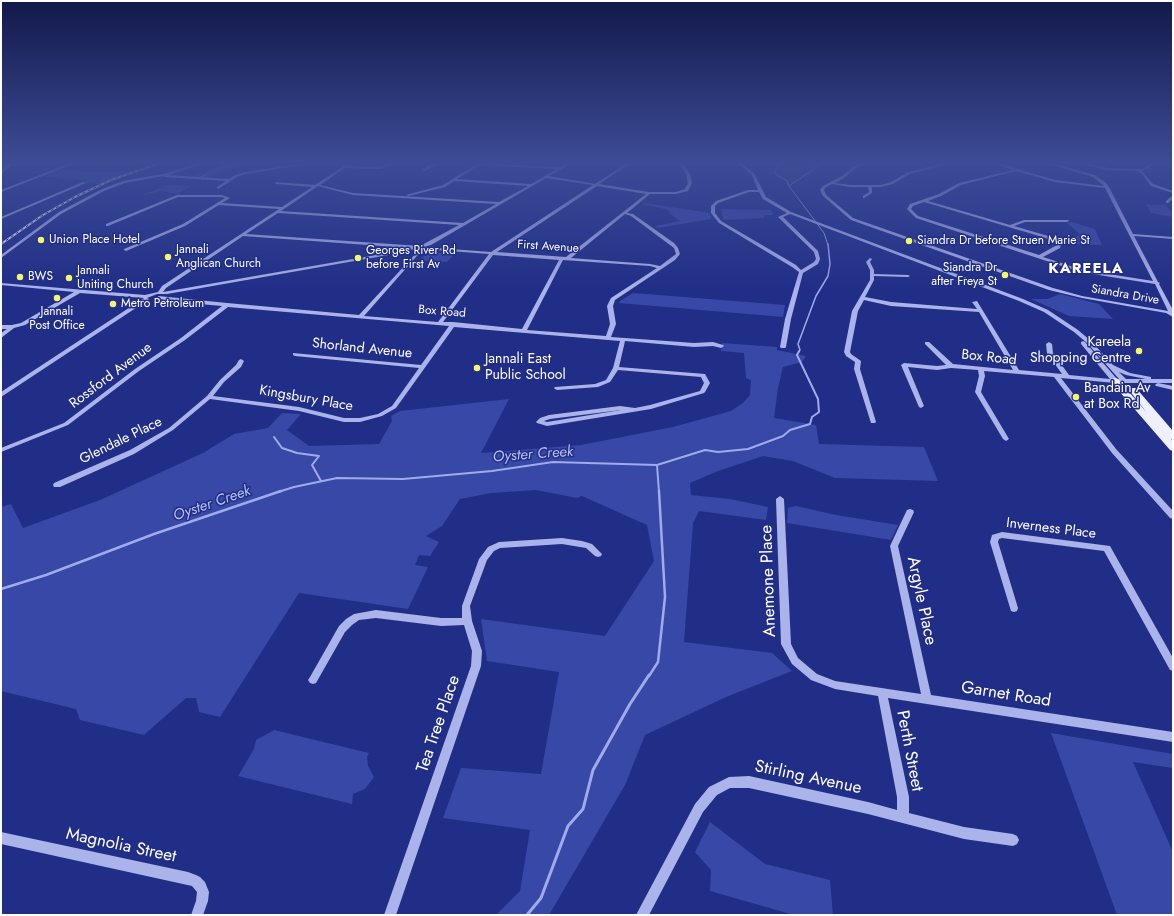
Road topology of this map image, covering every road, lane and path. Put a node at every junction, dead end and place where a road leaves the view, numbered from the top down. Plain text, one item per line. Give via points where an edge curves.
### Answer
1 (30, 206) edge
2 (73, 206) edge
3 (154, 206) edge
4 (217, 206) edge
5 (248, 206) edge
6 (286, 206) edge
7 (494, 206) edge
8 (564, 206) edge
9 (633, 206) edge
10 (713, 206) edge
11 (777, 206) edge
12 (836, 206) edge
13 (911, 206) edge
14 (941, 206) edge
15 (1117, 206) edge
16 (283, 208) junction
17 (278, 212) junction
18 (624, 213) junction
19 (790, 213) junction
20 (1, 218) edge
21 (1067, 221) dead end
22 (462, 224) junction
23 (108, 225) dead end
24 (1011, 226) junction
25 (243, 235) junction
26 (1132, 235) junction
27 (1173, 238) edge
28 (400, 246) junction
29 (430, 247) junction
30 (126, 250) dead end
31 (418, 250) junction
32 (400, 252) junction
33 (492, 253) junction
34 (1, 257) edge
35 (1039, 257) junction
36 (565, 258) junction
37 (870, 259) dead end
38 (659, 267) junction
39 (801, 272) junction
40 (873, 275) junction
41 (908, 276) dead end
42 (1, 284) edge
43 (1158, 284) junction
44 (79, 291) junction
45 (160, 294) junction
46 (146, 298) junction
47 (862, 298) junction
48 (975, 302) dead end
49 (227, 305) junction
50 (980, 311) junction
51 (1172, 313) edge
52 (361, 316) junction
53 (440, 323) junction
54 (453, 324) junction
55 (1066, 325) junction
56 (1, 327) edge
57 (12, 327) junction
58 (524, 330) junction
59 (1, 336) edge
60 (608, 338) junction
61 (623, 339) junction
62 (927, 342) dead end
63 (1049, 344) dead end
64 (721, 346) dead end
65 (783, 347) dead end
66 (295, 354) dead end
67 (241, 361) dead end
68 (1110, 365) junction
69 (423, 366) junction
70 (951, 366) junction
71 (616, 368) junction
72 (981, 370) junction
73 (1018, 373) junction
74 (1056, 376) junction
75 (1067, 377) junction
76 (1120, 381) junction
77 (1173, 381) edge
78 (1144, 382) junction
79 (557, 388) dead end
80 (1173, 388) edge
81 (1, 395) edge
82 (209, 397) junction
83 (921, 406) dead end
84 (632, 409) junction
85 (873, 422) dead end
86 (1173, 437) edge
87 (1006, 439) dead end
88 (1173, 448) edge
89 (1, 450) edge
90 (57, 485) dead end
91 (780, 499) dead end
92 (910, 512) dead end
93 (1173, 516) edge
94 (598, 554) dead end
95 (1014, 608) dead end
96 (466, 621) junction
97 (1173, 667) edge
98 (314, 680) dead end
99 (835, 685) joint
100 (882, 692) junction
101 (927, 699) junction
102 (1173, 737) edge
103 (903, 817) junction
104 (1, 838) edge
105 (1013, 840) dead end
106 (197, 915) edge
107 (390, 915) edge
108 (642, 915) edge

1 - 20 street
2 - 34 street
3 - 23 street
4 - 30 street via 184,225
5 - 16 street
6 - 16 street
7 - 22 street
8 - 33 street
9 - 18 street
10 - 39 street via 713,213 720,222
11 - 19 street
12 - 51 street, Siandra Drive via 855,220 1051,289 1102,302
13 - 35 street via 909,209 917,218
14 - 24 street
15 - 26 street
16 - 17 street
17 - 22 street
17 - 25 street
18 - 36 street
18 - 38 street via 632,215 676,248 676,257
19 - 39 street via 780,217 817,255 816,264
19 - 55 street via 1026,302 1046,311
21 - 24 street via 1024,221
22 - 29 street
24 - 35 street via 1052,239 1059,245 1058,248
25 - 28 street, First Avenue
25 - 45 street via 164,287
26 - 27 street
26 - 43 street
28 - 31 street, First Avenue
28 - 32 street via 405,248
29 - 31 street, First Avenue
29 - 31 street
29 - 33 street, First Avenue
31 - 32 street
31 - 52 street
32 - 45 street
33 - 36 street, First Avenue
33 - 53 street
35 - 43 street via 1088,273
36 - 38 street, First Avenue
36 - 58 street
37 - 40 street via 868,262
38 - 60 street via 612,301 610,308 613,324
39 - 65 street
40 - 41 street
40 - 47 street
42 - 44 street
43 - 51 street
44 - 46 street
44 - 57 street via 23,324
45 - 46 street
45 - 49 street, Box Road via 166,299
46 - 81 street
47 - 50 street via 891,304
47 - 85 street via 855,312 847,352 858,361 857,369
48 - 50 street
49 - 52 street, Box Road
49 - 89 street, Rossford Avenue via 66,424
50 - 73 street
52 - 53 street, Box Road
53 - 54 street, Box Road
54 - 58 street, Box Road
54 - 69 street, Shorland Avenue
55 - 68 street via 1089,342
55 - 76 street
56 - 57 street
57 - 59 street
58 - 60 street, Box Road
60 - 61 street, Box Road
61 - 64 street, Box Road
61 - 71 street
62 - 70 street
63 - 75 street via 1050,353
66 - 69 street, Shorland Avenue
67 - 82 street, Glendale Place
68 - 76 street
68 - 77 street via 1134,376
69 - 82 street, Kingsbury Place via 394,407 380,415 360,420 344,420 299,409
70 - 72 street, Box Road
70 - 83 street, Box Road via 937,368 904,365
71 - 79 street via 611,378 603,384
71 - 84 street via 703,375 707,383 702,392 650,407
72 - 73 street, Box Road
72 - 87 street via 978,392
73 - 74 street, Box Road
74 - 75 street, Box Road
74 - 93 street via 1114,451
75 - 76 street, Box Road
76 - 78 street, Box Road
76 - 86 main road via 1144,402
76 - 88 main road
77 - 78 street, Box Road
78 - 80 street, Box Road
82 - 90 street, Glendale Place via 177,426 153,440
84 - 84 street via 547,424 539,422 549,417 620,408
91 - 99 street, Anemone Place via 786,644 791,655 806,672
92 - 101 street, Argyle Place via 894,546
94 - 96 street, Tea Tree Place via 589,546 571,541 493,546 484,559 468,597
95 - 97 street, Inverness Place via 994,542 995,537 1002,535 1107,548
96 - 98 street via 441,622 376,614 357,617 342,629
96 - 107 street, Tea Tree Place via 477,651 476,666
99 - 100 street, Garnet Road
100 - 101 street, Garnet Road
100 - 103 street, Perth Street via 903,797
101 - 102 street, Garnet Road
103 - 105 street, Stirling Avenue via 964,833
103 - 108 street, Stirling Avenue via 749,782 729,783 713,791 699,808
104 - 106 street, Magnolia Street via 196,881 203,892

